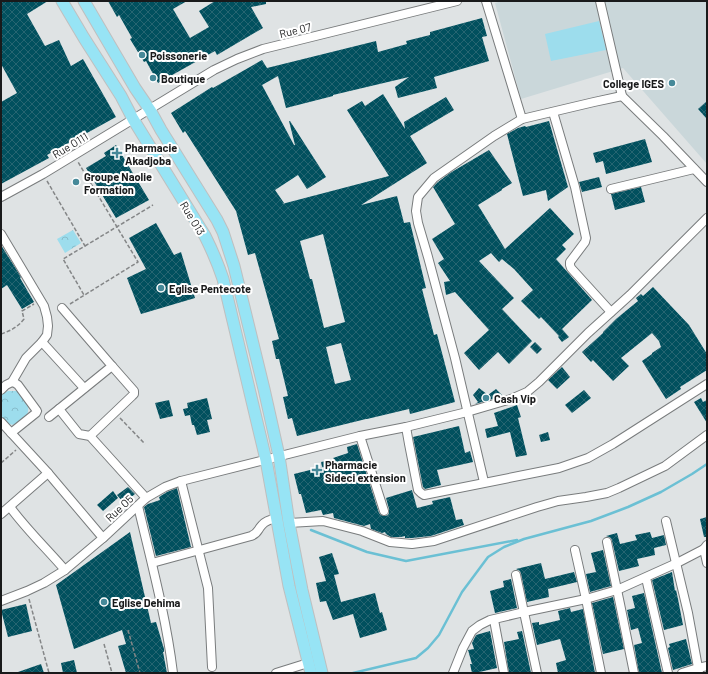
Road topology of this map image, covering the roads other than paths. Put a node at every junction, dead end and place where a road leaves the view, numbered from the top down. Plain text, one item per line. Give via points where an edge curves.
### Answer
1 (62, 1) edge
2 (84, 1) edge
3 (457, 1) edge
4 (486, 1) edge
5 (600, 1) edge
6 (622, 96) junction
7 (150, 110) junction
8 (553, 112) junction
9 (522, 118) junction
10 (133, 119) junction
11 (694, 169) junction
12 (707, 182) edge
13 (611, 189) dead end
14 (1, 197) edge
15 (707, 218) edge
16 (1, 234) edge
17 (62, 308) dead end
18 (611, 312) junction
19 (42, 342) junction
20 (112, 366) junction
21 (12, 382) junction
22 (707, 384) edge
23 (84, 388) junction
24 (1, 390) edge
25 (59, 409) junction
26 (467, 412) junction
27 (49, 417) dead end
28 (1, 422) edge
29 (406, 427) junction
30 (11, 433) junction
31 (707, 435) edge
32 (90, 436) junction
33 (360, 436) junction
34 (279, 456) junction
35 (266, 460) junction
36 (48, 473) junction
37 (181, 481) junction
38 (484, 482) junction
39 (146, 498) junction
40 (138, 506) junction
41 (10, 507) junction
42 (384, 511) dead end
43 (1, 514) edge
44 (277, 518) junction
45 (666, 521) dead end
46 (289, 523) junction
47 (103, 538) junction
48 (607, 542) dead end
49 (705, 547) edge
50 (198, 550) junction
51 (575, 550) dead end
52 (152, 563) junction
53 (677, 563) junction
54 (707, 563) edge
55 (64, 570) junction
56 (516, 575) dead end
57 (646, 578) junction
58 (617, 590) junction
59 (586, 599) junction
60 (1, 601) edge
61 (524, 612) junction
62 (494, 620) junction
63 (707, 666) edge
64 (212, 667) dead end
65 (316, 670) edge
66 (699, 670) edge
67 (173, 673) edge
68 (276, 673) edge
69 (453, 673) edge
70 (504, 673) edge
71 (537, 673) edge
72 (601, 673) edge
73 (634, 673) edge
74 (668, 673) edge
75 (682, 673) edge

1 - 10 main road, Rue O13
2 - 7 main road, Rue O13
3 - 7 street, Rue 07 via 263,49 214,70
4 - 9 street
5 - 6 street
6 - 8 street
6 - 11 street
7 - 10 street, Rue O111
7 - 34 main road, Rue O13 via 223,232 246,313
8 - 9 street
8 - 18 street via 586,238 570,265
9 - 26 street via 434,178 418,197 418,224
10 - 14 street, Rue O111
10 - 35 main road, Rue O13 via 205,236 220,267
11 - 12 street
11 - 13 street
15 - 18 street, Rue O5
16 - 19 street via 44,306 48,326 47,335
17 - 20 street
18 - 26 street, Rue O5 via 527,392
19 - 21 street via 26,358
19 - 23 street
20 - 23 street
20 - 32 street via 134,394
21 - 24 street
21 - 30 street via 18,385 36,413
22 - 38 street via 588,458 559,468
23 - 25 street
25 - 27 street
25 - 32 street via 79,434
26 - 29 street, Rue O5
26 - 38 street
28 - 30 street
29 - 33 street, Rue O5
29 - 38 street via 418,490 421,493 424,495
30 - 36 street
31 - 46 street via 665,466 607,493 558,501 434,540 412,544 390,542 362,531 323,521
32 - 39 street
33 - 34 street, Rue O5
33 - 42 street
34 - 35 street, Rue O5
34 - 46 main road, Rue O13
35 - 37 street, Rue O5
35 - 44 main road, Rue O13
36 - 41 street
36 - 47 street
37 - 39 street, Rue O5
37 - 50 street
39 - 40 street, Rue O5
40 - 47 street, Rue O5
40 - 52 street
41 - 43 street
41 - 55 street
44 - 50 street via 264,523 255,534
44 - 65 main road, Rue O13 via 289,586
45 - 53 street
46 - 65 main road, Rue O13
47 - 55 street, Rue O5
48 - 58 street
49 - 53 street
49 - 54 street
50 - 52 street
50 - 64 street via 208,588
51 - 59 street
52 - 67 street
53 - 57 street
53 - 66 street
55 - 60 street, Rue O5 via 44,583
56 - 61 street
57 - 58 street
57 - 74 street
58 - 59 street
58 - 73 street
59 - 61 street
59 - 72 street
61 - 62 street
61 - 71 street
62 - 69 street via 480,624 472,631
62 - 70 street
63 - 66 street
65 - 68 street
66 - 75 street

